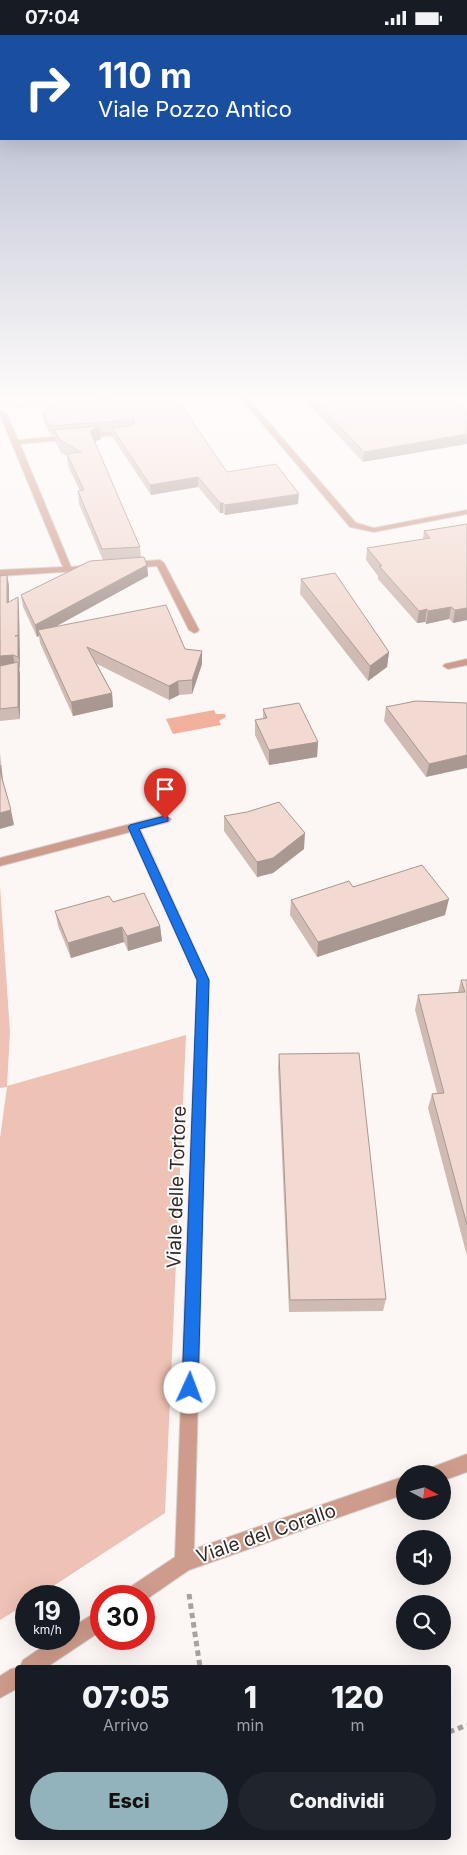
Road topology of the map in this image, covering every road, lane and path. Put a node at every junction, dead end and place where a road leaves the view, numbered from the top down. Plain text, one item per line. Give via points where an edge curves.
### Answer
1 (32, 480) edge
2 (315, 480) edge
3 (467, 512) edge
4 (123, 566) edge
5 (95, 567) edge
6 (68, 569) junction
7 (0, 573) edge
8 (194, 630) dead end
9 (467, 663) edge
10 (448, 666) dead end
11 (165, 819) dead end
12 (134, 827) junction
13 (0, 861) edge
14 (467, 1463) edge
15 (451, 1469) edge
16 (396, 1488) edge
17 (184, 1562) junction
18 (150, 1585) edge
19 (90, 1626) edge
20 (33, 1665) edge
21 (200, 1665) edge
22 (15, 1678) edge
23 (0, 1688) edge
24 (467, 1725) edge
25 (451, 1731) edge

1 - 6 street
2 - 3 street via 353,525 374,530
4 - 8 street via 160,563
5 - 6 street
6 - 7 street
9 - 10 street
11 - 12 street
12 - 13 street
12 - 17 street, Viale delle Tortore via 203,980
14 - 15 street
16 - 17 street, Viale del Corallo
17 - 18 street, Viale del Corallo
17 - 21 path
19 - 20 street
22 - 23 street
24 - 25 path

